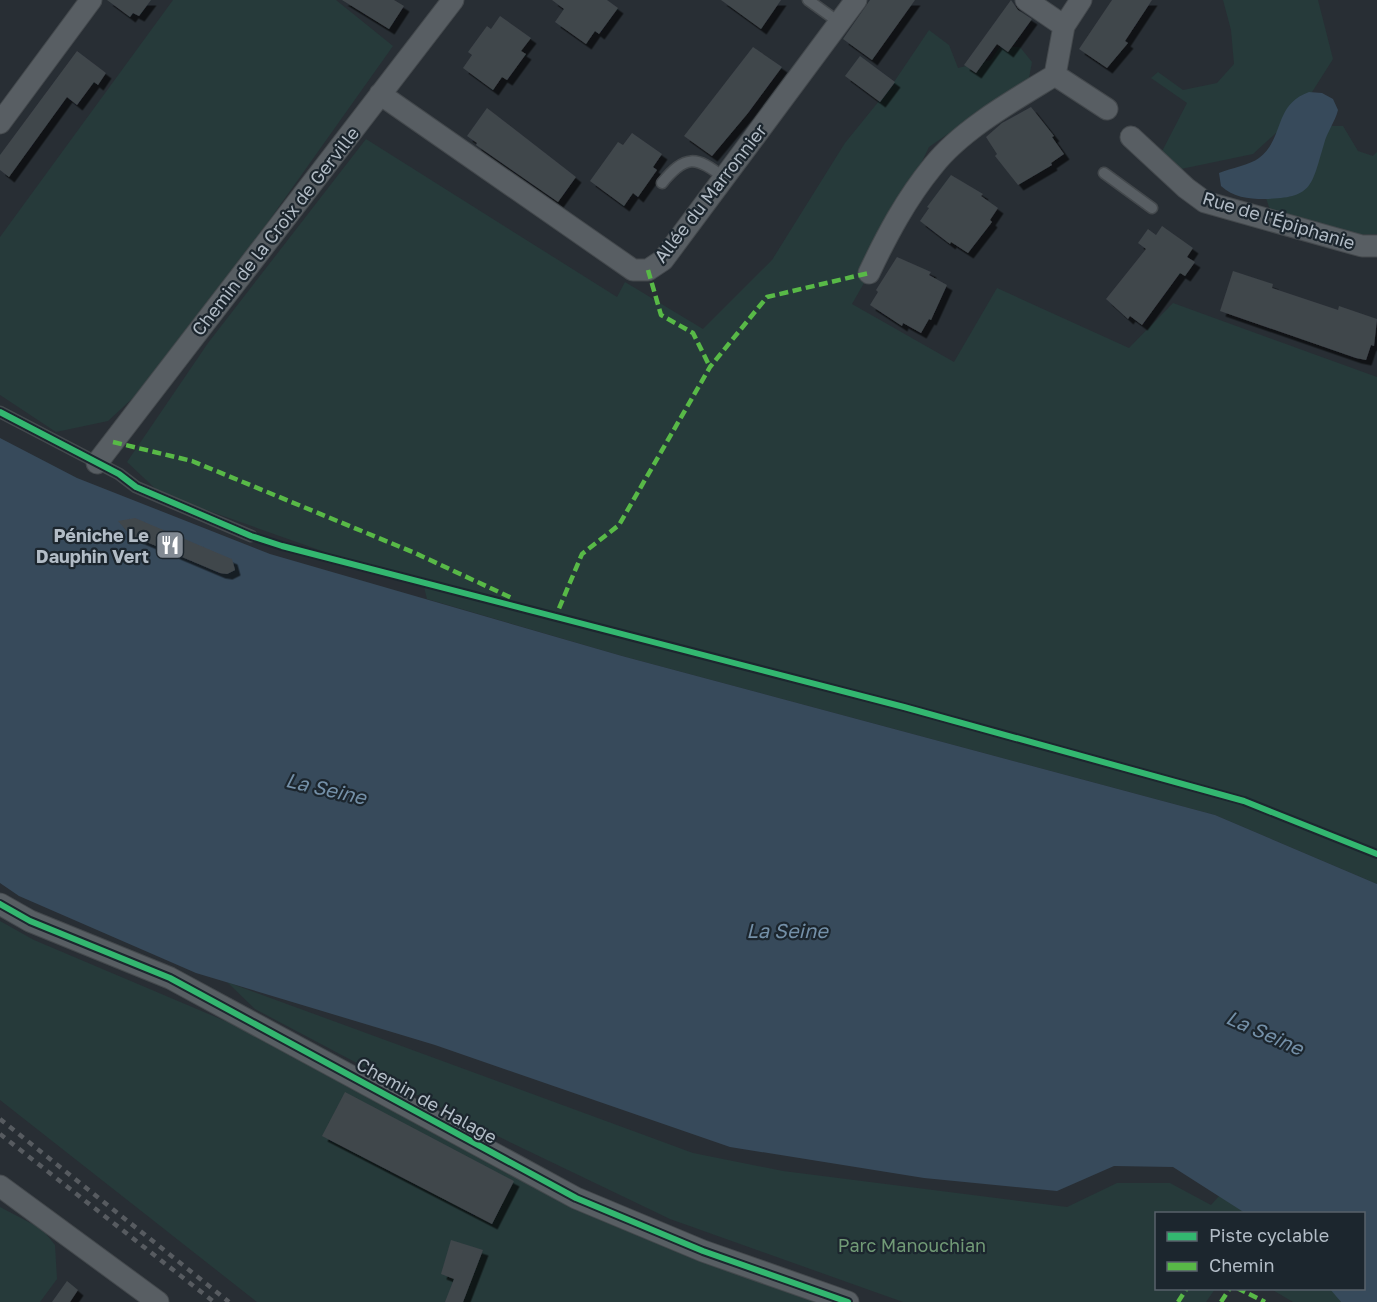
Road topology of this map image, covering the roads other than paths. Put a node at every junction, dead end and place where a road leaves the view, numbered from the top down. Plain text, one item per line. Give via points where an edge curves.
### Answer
1 (91, 0) edge
2 (453, 0) edge
3 (808, 0) edge
4 (856, 0) edge
5 (1026, 0) edge
6 (1081, 0) edge
7 (840, 23) junction
8 (1064, 26) junction
9 (1055, 75) junction
10 (380, 94) junction
11 (1107, 109) dead end
12 (0, 123) edge
13 (1131, 137) dead end
14 (1104, 174) dead end
15 (724, 178) junction
16 (662, 183) dead end
17 (1152, 208) dead end
18 (1377, 246) edge
19 (869, 273) dead end
20 (0, 412) edge
21 (97, 463) junction
22 (251, 536) dead end
23 (0, 904) edge
24 (0, 1186) edge
25 (158, 1302) edge
26 (848, 1302) edge

1 - 12 street
2 - 10 street, Chemin de la Croix de Gerville
3 - 7 lane
4 - 7 street, Allée du Marronnier
5 - 8 street
6 - 8 street
7 - 15 street, Allée du Marronnier
8 - 9 street
9 - 11 street
9 - 19 street via 990,115 934,164 896,216
10 - 15 street, Allée du Marronnier via 633,270 648,270 663,260
10 - 21 street, Chemin de la Croix de Gerville
13 - 18 street, Rue de l'Épiphanie via 1205,202 1362,246
14 - 17 lane
15 - 16 lane via 700,161 687,160 676,166
20 - 21 lane
21 - 22 lane via 136,487
23 - 26 street, Chemin de Halage via 30,921 170,978 576,1198 703,1251
24 - 25 street

